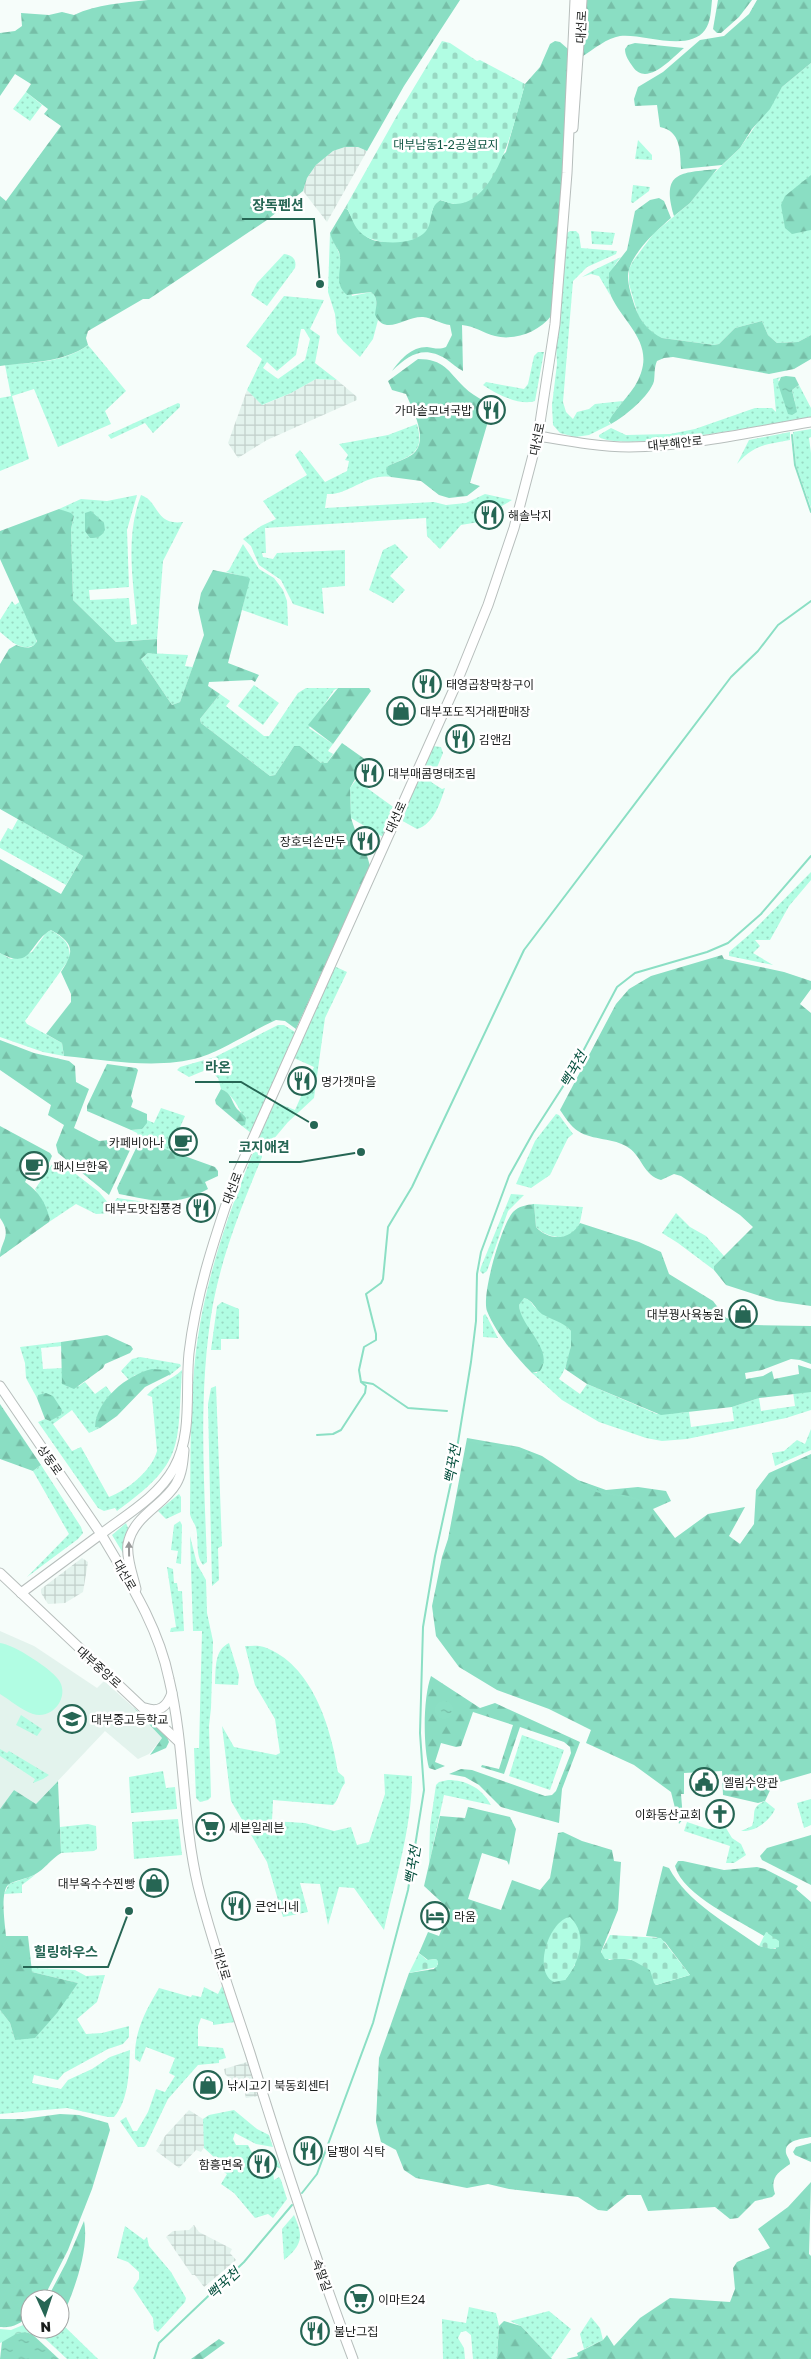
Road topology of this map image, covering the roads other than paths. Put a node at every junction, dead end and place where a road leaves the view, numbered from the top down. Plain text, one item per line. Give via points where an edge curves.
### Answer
1 (575, 0) edge
2 (582, 0) edge
3 (566, 173) junction
4 (811, 422) edge
5 (538, 436) junction
6 (0, 1386) edge
7 (186, 1432) junction
8 (101, 1534) junction
9 (0, 1573) edge
10 (21, 1593) junction
11 (138, 1597) junction
12 (172, 1693) junction
13 (145, 1708) junction
14 (178, 1740) junction
15 (293, 2191) joint
16 (353, 2359) edge

1 - 3 street, 대선로
2 - 3 street, 대선로 via 572,148
3 - 5 street, 대선로 via 557,302
4 - 5 street, 대부해안로 via 689,442 628,447
5 - 7 street, 대선로 via 508,550 474,640 234,1181 199,1294 189,1353
6 - 8 street, 상동로
7 - 8 street, 대선로 via 178,1458 162,1485
11 -> 7 street via 128,1543 138,1523 176,1485 183,1462
8 - 10 street
8 - 11 street, 대선로
9 - 10 street, 대부중앙로
10 - 13 street, 대부중앙로
11 - 12 street, 대선로 via 158,1641
12 - 13 street via 161,1709 152,1711
12 - 14 street, 대선로
13 - 14 street, 대부중앙로
14 - 15 street, 대선로 via 191,1848 200,1892
15 - 16 street, 속말길

